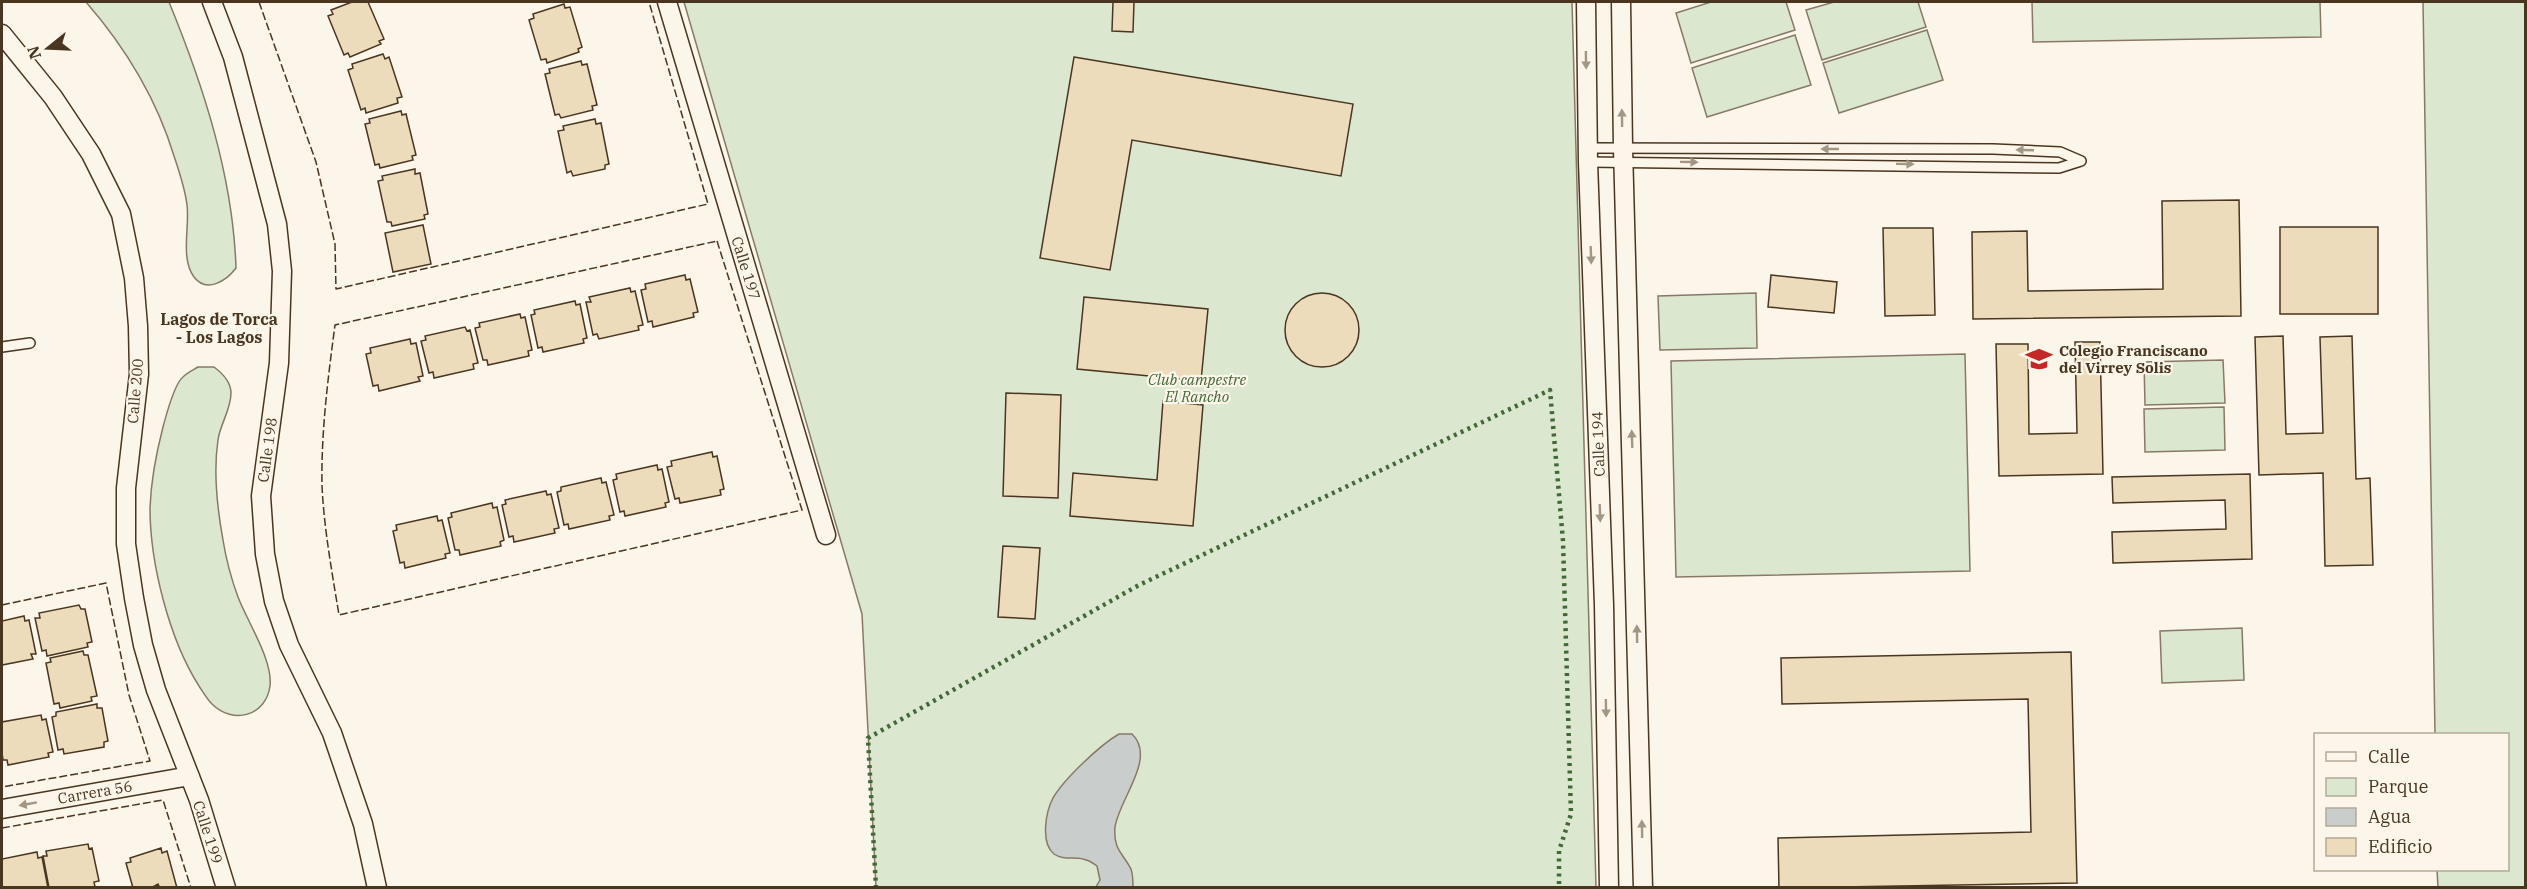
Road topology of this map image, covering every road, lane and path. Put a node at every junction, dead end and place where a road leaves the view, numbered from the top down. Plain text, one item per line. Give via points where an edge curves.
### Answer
1 (212, 2) edge
2 (667, 2) edge
3 (1586, 2) edge
4 (1621, 2) edge
5 (2, 34) edge
6 (1588, 155) junction
7 (1623, 155) junction
8 (30, 342) dead end
9 (2, 347) edge
10 (826, 535) dead end
11 (189, 776) junction
12 (2, 809) edge
13 (226, 888) edge
14 (377, 888) edge
15 (1609, 888) edge
16 (1643, 888) edge

1 - 14 street, Calle 198 via 233,57 277,224 282,271 279,363 261,496 265,554 274,601 289,645 332,733 363,824
2 - 10 street, Calle 197
3 -> 6 street, Calle 194
7 -> 4 street
5 - 11 street, Calle 200 via 53,97 91,154 121,214 134,278 139,374 126,488 126,544 143,645
6 - 7 lane
6 - 7 lane
6 -> 15 street, Calle 194 via 1604,606
7 -> 7 lane via 2059,168 2081,161 2060,152 1993,149
16 -> 7 street
8 - 9 lane
11 -> 12 street, Carrera 56
11 - 13 street, Calle 199

